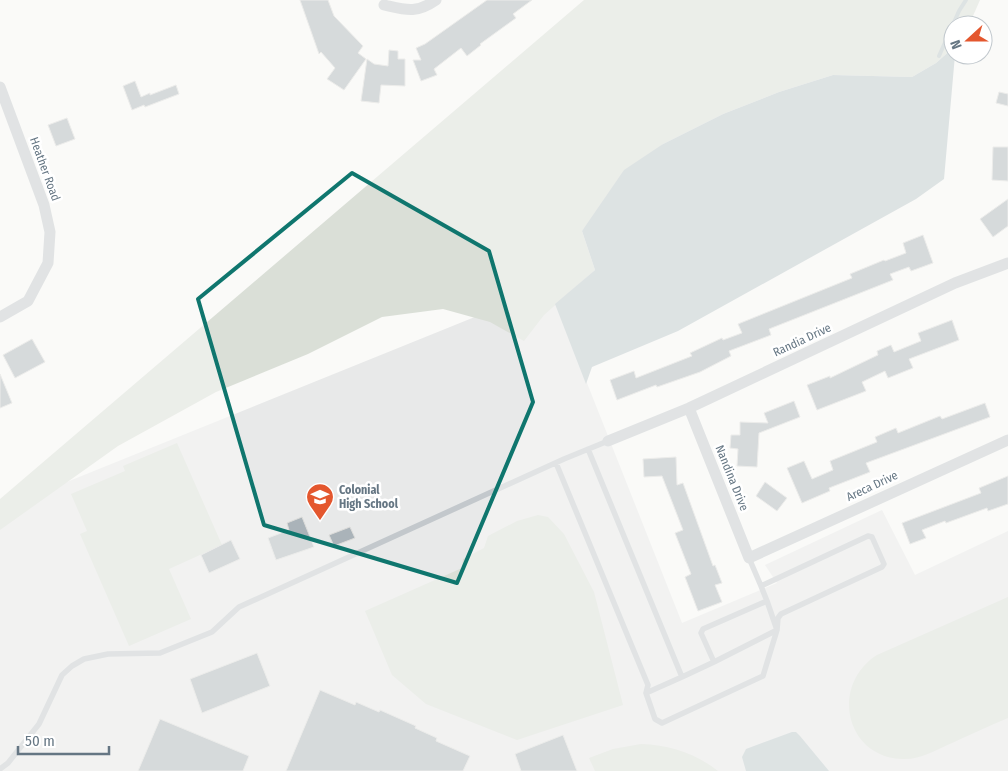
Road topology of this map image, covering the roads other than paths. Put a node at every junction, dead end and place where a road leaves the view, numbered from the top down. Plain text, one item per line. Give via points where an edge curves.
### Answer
1 (436, 0) edge
2 (384, 5) dead end
3 (0, 87) edge
4 (1008, 262) edge
5 (0, 317) edge
6 (689, 408) junction
7 (1008, 440) edge
8 (608, 442) joint
9 (588, 450) junction
10 (556, 463) junction
11 (749, 558) junction
12 (761, 586) junction
13 (766, 601) junction
14 (778, 630) junction
15 (714, 662) junction
16 (682, 677) junction
17 (646, 693) junction
18 (0, 769) edge

1 - 2 street via 411,11
3 - 5 street, Heather Road via 44,205 50,232 48,263 28,300
4 - 6 street, Randia Drive
6 - 8 street, Randia Drive
6 - 11 street, Nandina Drive
7 - 11 street, Areca Drive
8 - 9 lane
9 - 10 lane
9 - 16 lane
10 - 17 lane via 648,686
10 - 18 lane via 239,607 212,632 160,653 108,654 84,659 62,675 39,724
11 - 12 lane
12 - 13 lane
12 - 14 lane via 868,536 872,537 884,564 781,614
13 - 14 lane
13 - 15 lane via 703,629 701,633
14 - 15 lane
14 - 17 lane via 759,679 662,723 656,719
15 - 16 lane
16 - 17 lane

